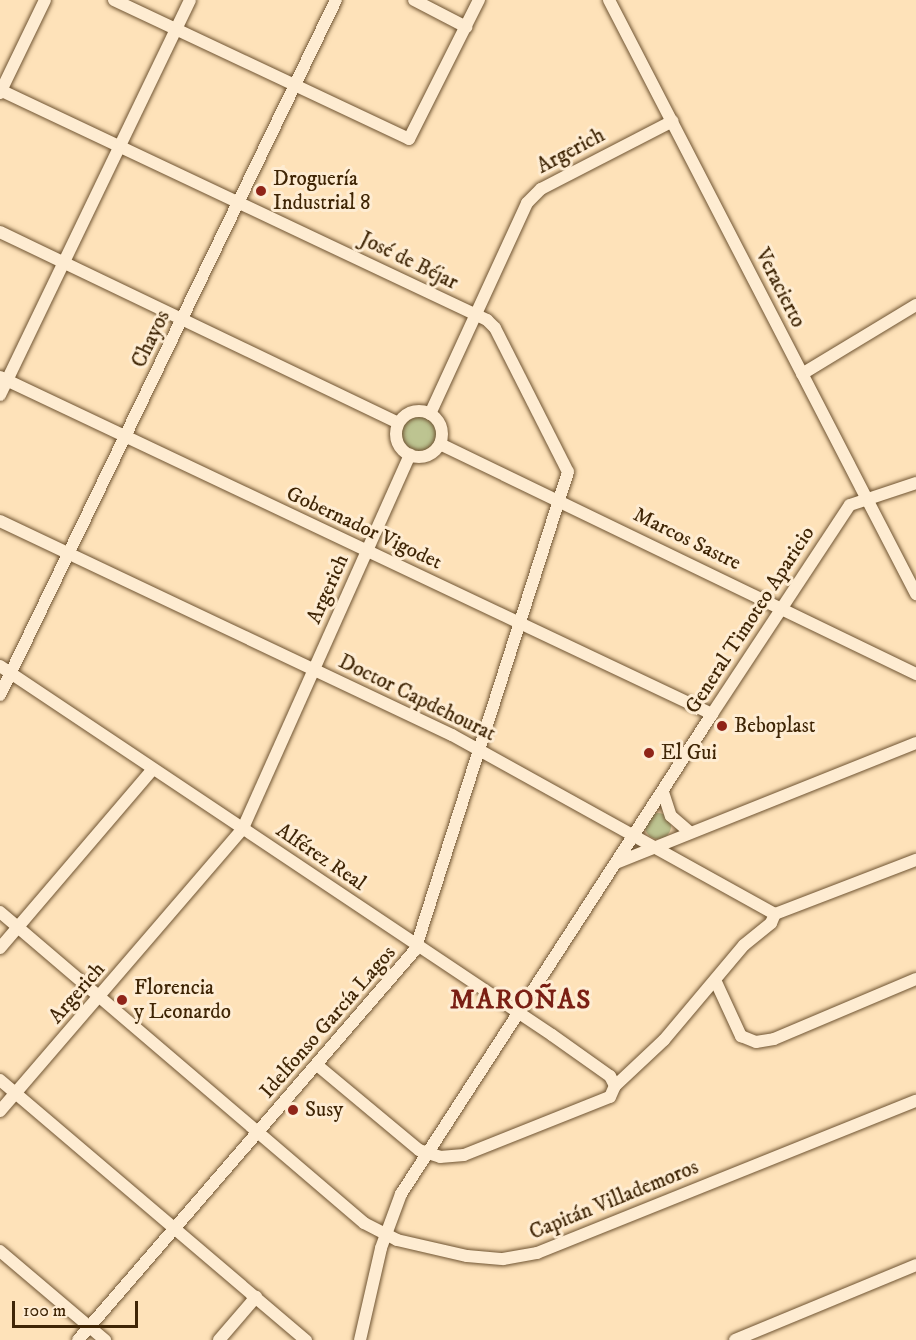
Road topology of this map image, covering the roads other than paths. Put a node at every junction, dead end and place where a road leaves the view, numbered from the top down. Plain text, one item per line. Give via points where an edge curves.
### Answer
1 (45, 0) edge
2 (114, 0) edge
3 (190, 0) edge
4 (336, 0) edge
5 (414, 0) edge
6 (479, 0) edge
7 (609, 0) edge
8 (466, 27) junction
9 (175, 30) junction
10 (294, 86) junction
11 (0, 91) edge
12 (673, 121) junction
13 (120, 146) junction
14 (238, 201) junction
15 (0, 232) edge
16 (65, 262) junction
17 (916, 305) edge
18 (474, 314) junction
19 (182, 319) junction
20 (801, 374) junction
21 (4, 378) edge
22 (0, 395) edge
23 (430, 414) junction
24 (398, 423) junction
25 (125, 436) junction
26 (440, 444) junction
27 (410, 455) junction
28 (916, 483) edge
29 (866, 497) junction
30 (560, 500) junction
31 (0, 521) edge
32 (366, 551) junction
33 (68, 554) junction
34 (916, 594) edge
35 (781, 607) junction
36 (521, 622) junction
37 (5, 668) edge
38 (313, 668) junction
39 (916, 674) edge
40 (0, 695) edge
41 (712, 714) junction
42 (916, 743) edge
43 (479, 749) junction
44 (153, 769) junction
45 (663, 792) junction
46 (243, 828) junction
47 (688, 831) junction
48 (634, 835) junction
49 (655, 847) junction
50 (916, 860) edge
51 (616, 864) junction
52 (0, 912) edge
53 (775, 914) junction
54 (18, 927) junction
55 (417, 945) junction
56 (0, 948) edge
57 (916, 979) edge
58 (716, 982) junction
59 (99, 997) junction
60 (518, 1013) junction
61 (317, 1065) junction
62 (0, 1080) edge
63 (615, 1086) junction
64 (16, 1093) junction
65 (916, 1101) edge
66 (0, 1112) edge
67 (260, 1132) junction
68 (427, 1154) junction
69 (175, 1230) junction
70 (385, 1236) junction
71 (0, 1251) edge
72 (916, 1265) edge
73 (256, 1298) junction
74 (89, 1327) junction
75 (78, 1340) edge
76 (105, 1340) edge
77 (219, 1340) edge
78 (306, 1340) edge
79 (360, 1340) edge
80 (735, 1340) edge

1 - 11 street
2 - 9 street
3 - 9 street
4 - 10 street, Chayos
5 - 8 street
6 - 8 street
7 - 12 street, Veracierto
8 - 10 street via 409,139
9 - 10 street
9 - 13 street
10 - 14 street, Chayos
11 - 13 street, José de Béjar
12 - 18 street, Argerich via 535,194 523,209
12 - 20 street, Veracierto
13 - 14 street, José de Béjar
13 - 16 street
14 - 18 street, José de Béjar
14 - 19 street, Chayos
15 - 16 street
16 - 19 street
16 - 21 street
17 - 20 street
18 - 23 street, Argerich
18 - 30 street, José de Béjar via 495,328 552,437 568,472
19 - 24 street
19 - 25 street, Chayos
20 - 29 street, Veracierto
21 - 22 street
21 - 25 street, Gobernador Vigodet
23 - 24 street via 409,413
23 - 26 street via 440,424
24 - 27 street via 396,438
25 - 32 street, Gobernador Vigodet
25 - 33 street, Chayos
26 - 27 street via 430,454
26 - 30 street, Marcos Sastre
27 - 32 street, Argerich
28 - 29 street
29 - 34 street, Veracierto
29 - 35 street, General Timoteo Aparicio via 845,511
30 - 35 street, Marcos Sastre
30 - 36 street, Idelfonso García Lagos
31 - 33 street, Doctor Capdehourat
32 - 36 street, Gobernador Vigodet
32 - 38 street, Argerich
33 - 37 street, Chayos
33 - 38 street, Doctor Capdehourat
35 - 39 street, Marcos Sastre
35 - 41 street, General Timoteo Aparicio
36 - 41 street, Gobernador Vigodet
36 - 43 street, Idelfonso García Lagos
37 - 40 street, Chayos
37 - 44 street, Alférez Real
38 - 43 street, Doctor Capdehourat
38 - 46 street, Argerich
41 - 45 street, General Timoteo Aparicio
42 - 47 street
43 - 48 street, Doctor Capdehourat
43 - 55 street, Idelfonso García Lagos
44 - 46 street, Alférez Real
44 - 54 street
45 - 47 street via 671,816
45 - 48 street, General Timoteo Aparicio
46 - 55 street, Alférez Real
46 - 59 street, Argerich
47 - 49 street
48 - 49 street, Doctor Capdehourat
48 - 51 street, General Timoteo Aparicio
49 - 51 street
49 - 53 street, Doctor Capdehourat
50 - 53 street
51 - 60 street, General Timoteo Aparicio
52 - 54 street, Capitán Villademoros
53 - 58 street via 771,923 744,945
54 - 56 street
54 - 59 street, Capitán Villademoros
55 - 60 street, Alférez Real
55 - 61 street, Idelfonso García Lagos
57 - 58 street via 774,1039 756,1042 741,1036
58 - 63 street
59 - 64 street, Argerich
59 - 67 street, Capitán Villademoros
60 - 63 street, Alférez Real via 610,1076
60 - 68 street, General Timoteo Aparicio
61 - 67 street, Idelfonso García Lagos
61 - 68 street
62 - 64 street
63 - 68 street via 606,1100 464,1155
64 - 66 street, Argerich
64 - 69 street
65 - 70 street, Capitán Villademoros via 537,1253 486,1259
67 - 69 street, Idelfonso García Lagos
67 - 70 street, Capitán Villademoros via 364,1223
68 - 70 street, General Timoteo Aparicio via 401,1194
69 - 73 street
69 - 74 street, Idelfonso García Lagos
70 - 79 street, General Timoteo Aparicio
71 - 74 street
72 - 80 street
73 - 77 street
73 - 78 street
74 - 75 street, Idelfonso García Lagos
74 - 76 street

